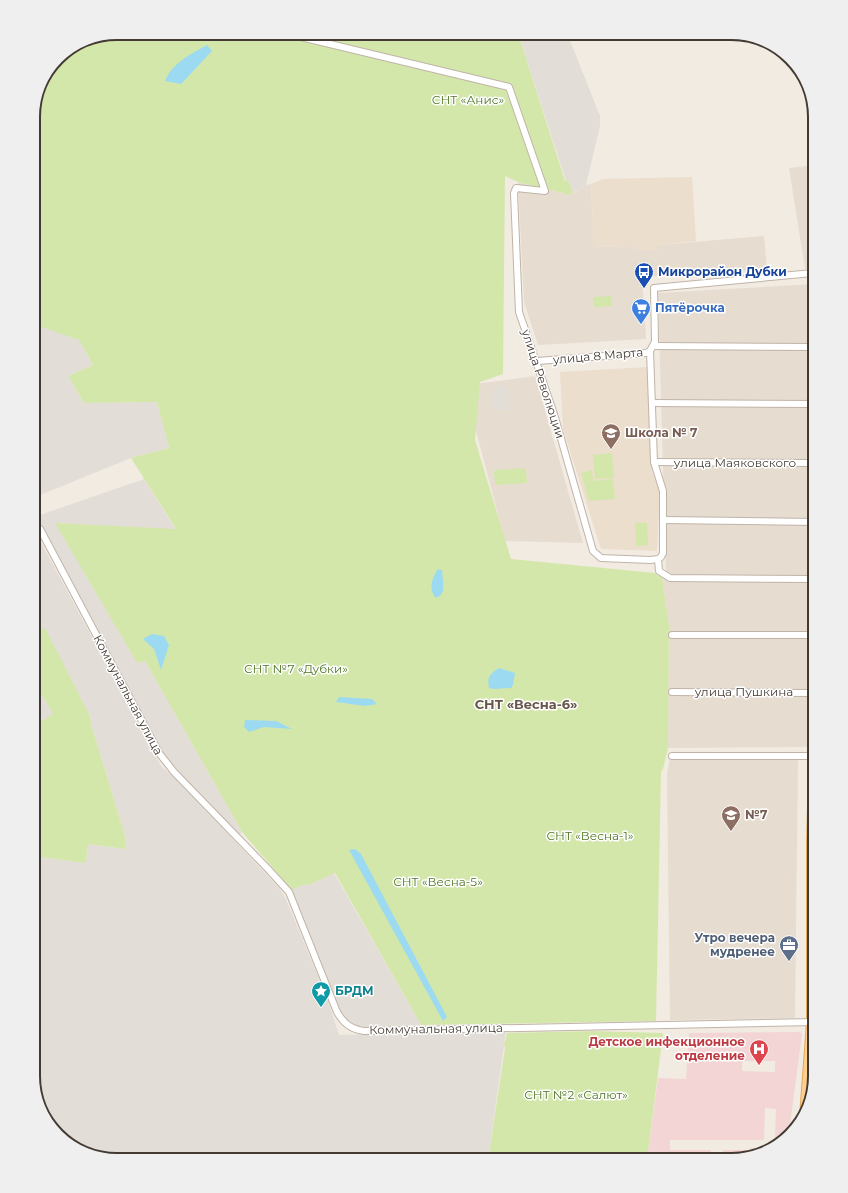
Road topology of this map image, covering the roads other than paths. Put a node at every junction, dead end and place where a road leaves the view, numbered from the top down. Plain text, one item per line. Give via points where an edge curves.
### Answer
1 (313, 40) edge
2 (808, 274) edge
3 (808, 347) edge
4 (652, 348) junction
5 (536, 361) junction
6 (652, 403) junction
7 (808, 404) edge
8 (654, 462) junction
9 (808, 463) edge
10 (663, 520) junction
11 (808, 522) edge
12 (40, 529) edge
13 (658, 559) junction
14 (808, 579) edge
15 (672, 635) dead end
16 (808, 635) edge
17 (672, 692) dead end
18 (808, 693) edge
19 (672, 756) dead end
20 (808, 756) edge
21 (808, 1022) edge
22 (808, 1075) edge
23 (807, 1087) edge

1 - 5 street, улица Революции via 509,87 545,191 516,188 514,193 519,312
2 - 4 street, улица 8 Марта via 654,288 655,342
3 - 4 street
4 - 5 street, улица 8 Марта via 646,353
4 - 6 street
5 - 13 street, улица Революции via 554,414 592,551 601,558
6 - 7 street
6 - 8 street
8 - 9 street, улица Маяковского
8 - 10 street via 663,491
10 - 11 street
10 - 13 street via 663,553
12 - 21 street, Коммунальная улица via 158,753 289,892 337,1012 349,1027 364,1031
13 - 14 street via 659,571 670,578
15 - 16 street
17 - 18 street, улица Пушкина
19 - 20 street
22 - 23 main road

